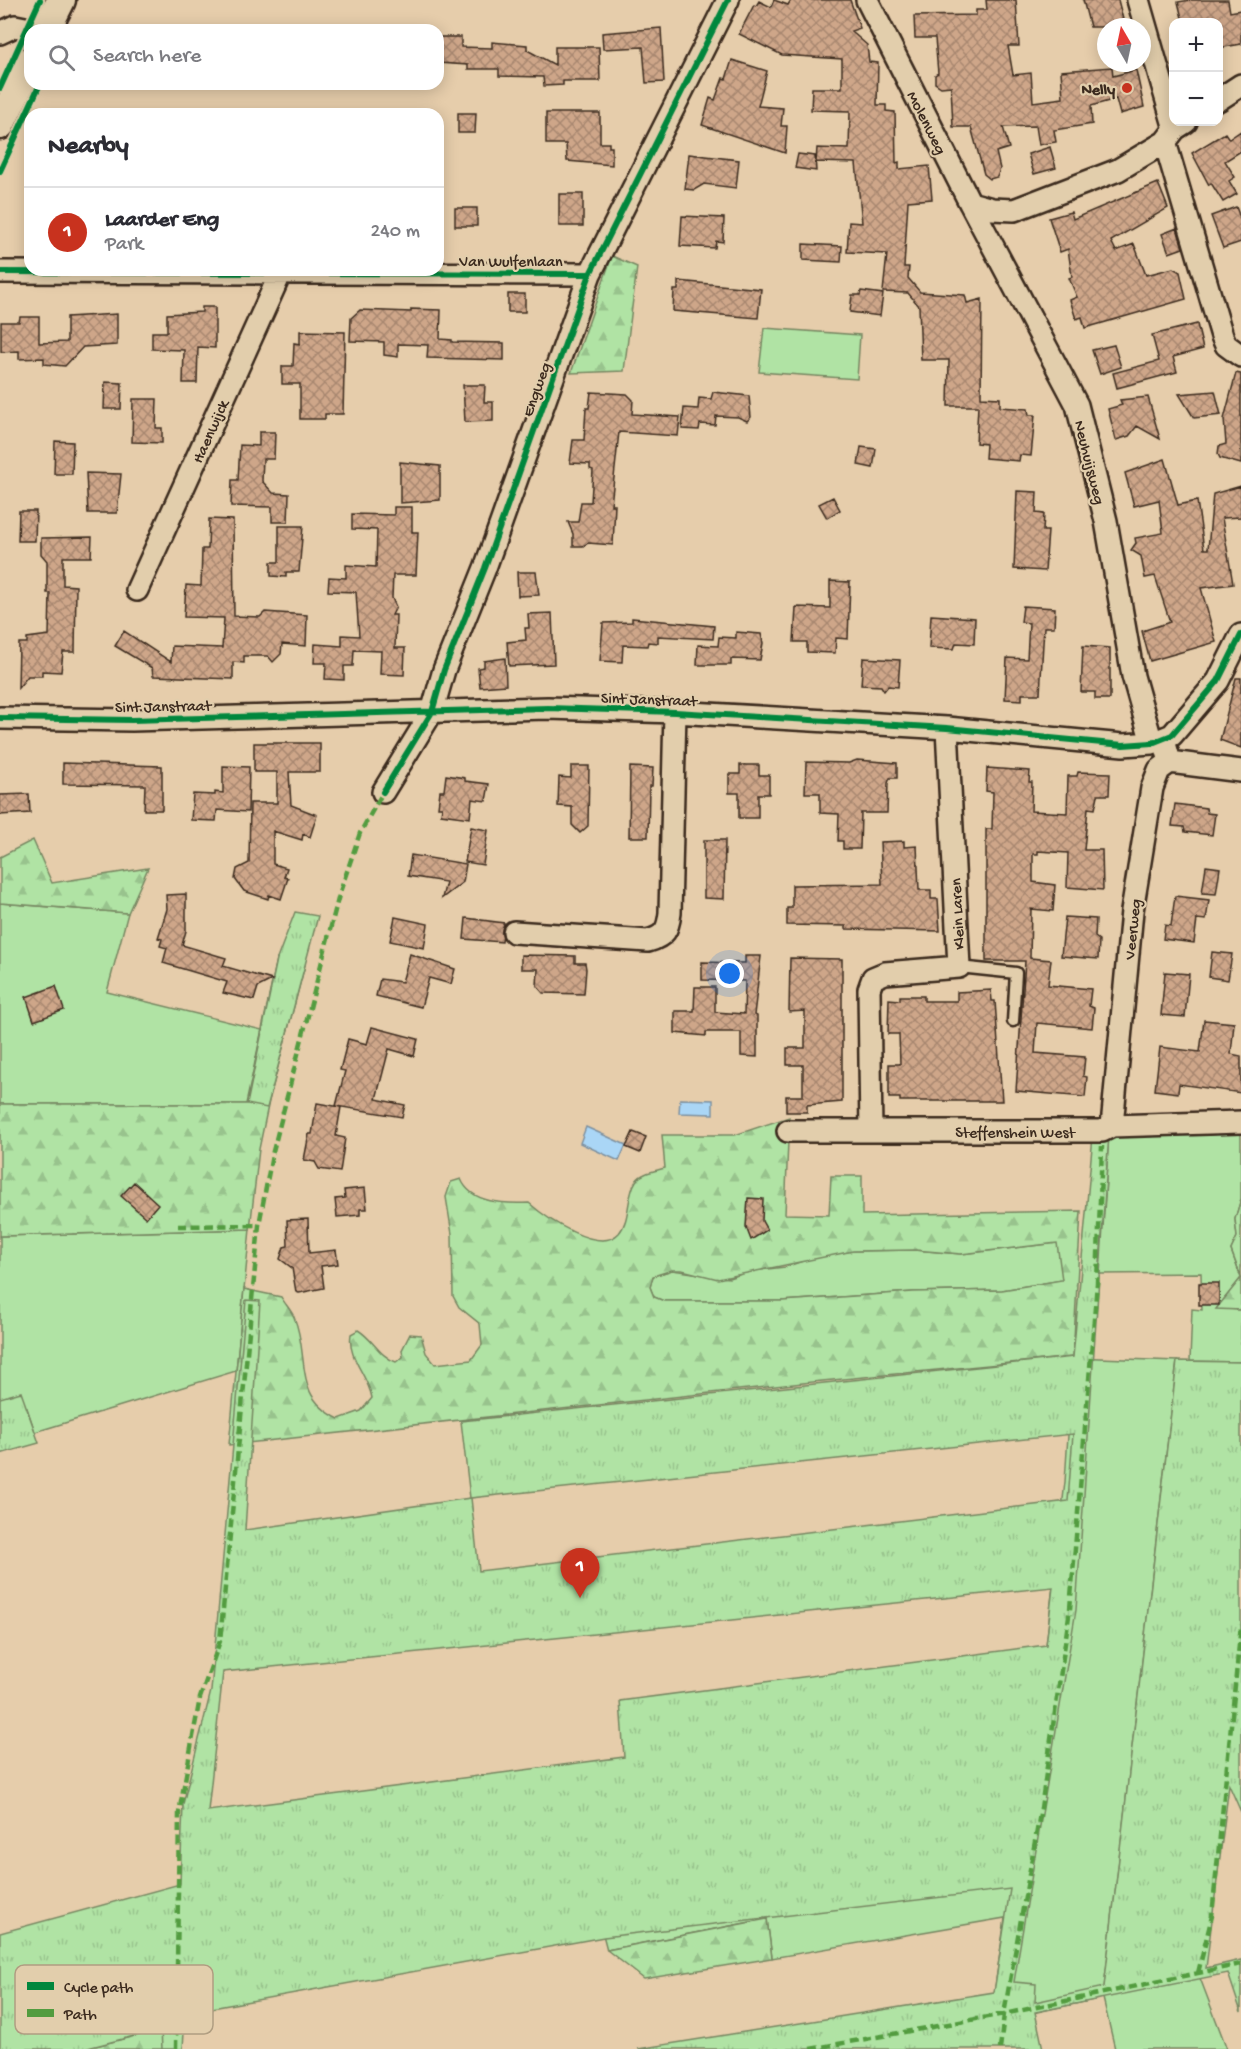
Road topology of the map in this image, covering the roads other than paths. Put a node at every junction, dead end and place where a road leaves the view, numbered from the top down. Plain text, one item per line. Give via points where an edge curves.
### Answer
1 (61, 0) edge
2 (728, 0) edge
3 (867, 0) edge
4 (1137, 0) edge
5 (49, 24) edge
6 (24, 28) edge
7 (0, 33) edge
8 (24, 75) edge
9 (1241, 85) edge
10 (1223, 97) edge
11 (0, 125) edge
12 (1175, 131) edge
13 (970, 203) junction
14 (1014, 210) junction
15 (996, 250) junction
16 (0, 272) edge
17 (24, 272) edge
18 (444, 273) edge
19 (590, 274) junction
20 (279, 276) edge
21 (1241, 356) edge
22 (137, 590) dead end
23 (1241, 635) edge
24 (432, 712) junction
25 (675, 712) junction
26 (0, 717) edge
27 (947, 728) junction
28 (1158, 742) junction
29 (1170, 762) junction
30 (1241, 771) edge
31 (383, 792) dead end
32 (514, 932) dead end
33 (959, 967) junction
34 (1013, 1021) dead end
35 (1241, 1122) edge
36 (788, 1131) dead end
37 (871, 1131) junction
38 (1105, 1134) junction

1 - 5 main road
2 - 19 street, Engweg
3 - 13 street, Molenweg
4 - 12 street
6 - 7 street via 15,26
8 - 11 main road
9 - 10 street
12 - 14 street via 1118,170
12 - 21 street via 1222,336 1226,345
13 - 14 street
13 - 15 street, Neuhuijsweg
14 - 15 street
15 - 28 street, Neuhuijsweg via 1077,405 1106,520 1133,676
16 - 17 street, Van Wulfenlaan
18 - 19 street, Van Wulfenlaan
19 - 24 street, Engweg
20 - 22 street, Haenwijck
23 - 28 street via 1218,681
24 - 25 street, Sint Janstraat via 548,708
24 - 26 street, Sint Janstraat via 132,720
24 - 31 street, Engweg
25 - 27 street, Sint Janstraat
25 - 32 street, Sint Janstraat via 670,913 662,937 648,941
27 - 28 street, Sint Janstraat via 1123,745
27 - 33 street, Klein Laren
28 - 29 street
29 - 30 street
29 - 38 street, Veerweg via 1159,770 1152,788 1132,910
33 - 34 lane via 1016,973
33 - 37 street, Klein Laren via 885,973 873,978 869,989
35 - 38 street, Steffenshein West
36 - 37 street, Steffenshein West
37 - 38 street, Steffenshein West

